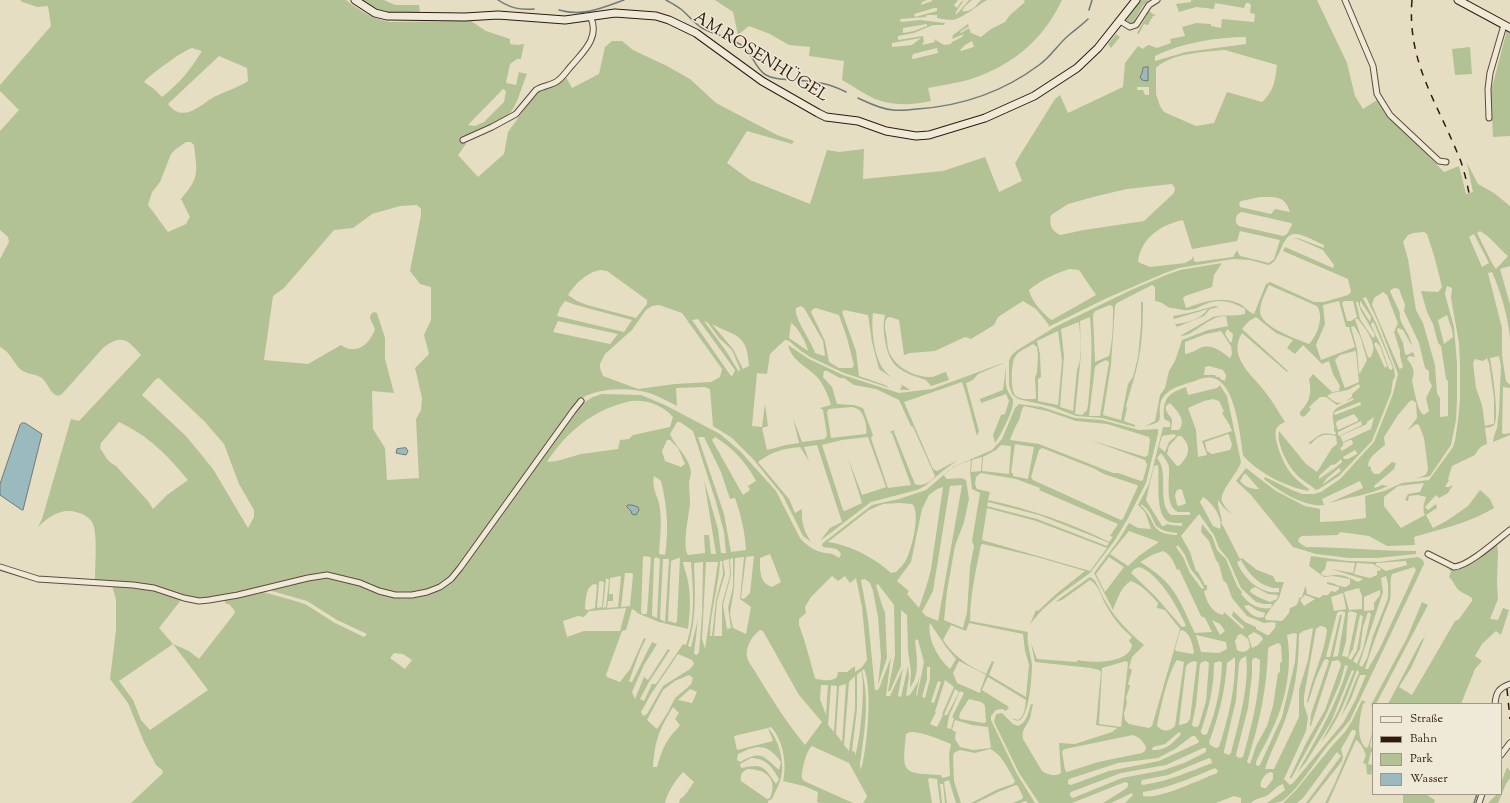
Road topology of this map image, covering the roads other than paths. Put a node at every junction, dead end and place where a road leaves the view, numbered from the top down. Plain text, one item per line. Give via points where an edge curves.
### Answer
1 (355, 0) edge
2 (1136, 0) edge
3 (1157, 0) edge
4 (1345, 0) edge
5 (1458, 0) edge
6 (591, 18) junction
7 (1120, 21) junction
8 (1507, 26) edge
9 (1488, 118) dead end
10 (463, 140) dead end
11 (1446, 162) dead end
12 (581, 401) dead end
13 (1510, 530) edge
14 (1428, 554) dead end
15 (0, 567) edge
16 (1510, 684) edge
17 (1495, 703) edge
18 (1510, 743) edge
19 (1502, 754) edge

1 - 6 street, AM ROSENHÜGEL via 375,13 387,16 498,15 565,20
2 - 7 street, AM ROSENHÜGEL
3 - 7 street via 1149,6 1136,25 1130,27
4 - 11 street via 1373,66 1377,94 1384,106 1390,115 1439,161
5 - 8 street
6 - 7 street, AM ROSENHÜGEL via 618,13 656,16 669,20 696,33 762,81 818,114 916,136 929,135 985,118 1034,96 1085,61
6 - 10 street via 594,25 591,41 562,77 536,90 516,114
8 - 9 street via 1490,73
12 - 15 street via 460,568 440,587 427,592 395,595 360,583 327,576 199,601 133,584 38,579
13 - 14 street via 1458,567
16 - 17 street via 1497,691
18 - 19 street

